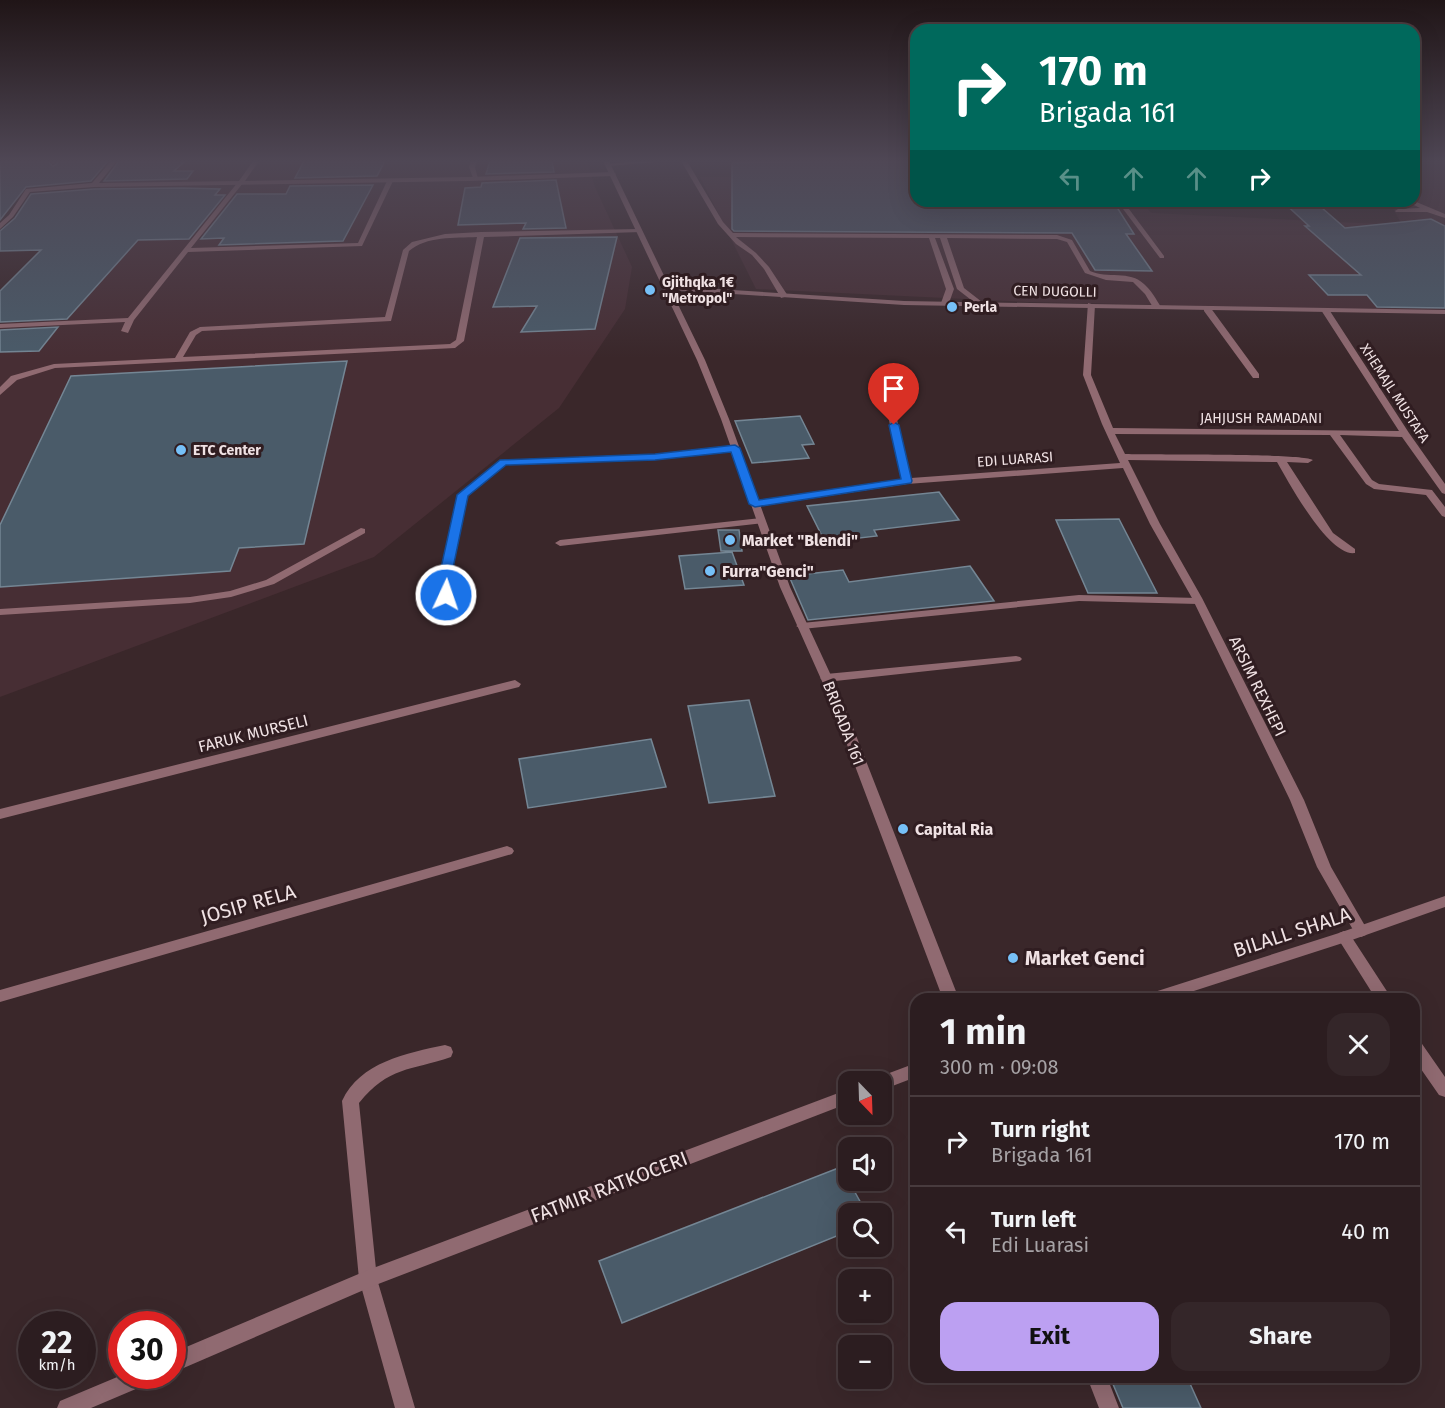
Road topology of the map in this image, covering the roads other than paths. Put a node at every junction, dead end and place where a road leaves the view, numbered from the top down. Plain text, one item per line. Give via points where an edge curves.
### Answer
1 (205, 227) edge
2 (369, 227) edge
3 (637, 227) edge
4 (723, 227) edge
5 (1139, 227) edge
6 (639, 231) junction
7 (481, 234) junction
8 (730, 235) junction
9 (931, 235) junction
10 (943, 236) junction
11 (187, 250) junction
12 (1162, 257) dead end
13 (666, 288) junction
14 (784, 296) junction
15 (945, 303) junction
16 (979, 303) junction
17 (1092, 305) junction
18 (1157, 307) junction
19 (1207, 309) junction
20 (1325, 310) junction
21 (1445, 312) edge
22 (130, 320) junction
23 (0, 326) edge
24 (125, 331) dead end
25 (178, 359) junction
26 (1256, 376) dead end
27 (0, 392) edge
28 (890, 407) dead end
29 (1110, 431) junction
30 (1333, 432) junction
31 (1405, 434) junction
32 (735, 448) junction
33 (1280, 459) junction
34 (1308, 460) dead end
35 (1124, 461) junction
36 (907, 481) junction
37 (1445, 491) edge
38 (755, 504) junction
39 (1445, 514) edge
40 (761, 521) junction
41 (361, 531) dead end
42 (560, 543) dead end
43 (1351, 551) dead end
44 (446, 595) dead end
45 (1198, 600) junction
46 (0, 612) edge
47 (802, 626) junction
48 (1016, 659) dead end
49 (826, 678) junction
50 (515, 684) dead end
51 (0, 814) edge
52 (507, 851) dead end
53 (1445, 901) edge
54 (1361, 931) junction
55 (1344, 937) junction
56 (949, 993) edge
57 (1169, 993) edge
58 (1380, 993) edge
59 (0, 996) edge
60 (445, 1052) dead end
61 (1420, 1055) edge
62 (910, 1072) edge
63 (892, 1079) edge
64 (1445, 1090) edge
65 (838, 1100) edge
66 (368, 1279) junction
67 (186, 1357) edge
68 (1100, 1383) edge
69 (112, 1389) edge
70 (67, 1408) edge
71 (405, 1408) edge
72 (1110, 1408) edge

1 - 11 street
2 - 11 street via 360,245
3 - 6 street, BRIGADA 161
4 - 8 street
5 - 12 street
6 - 7 street
6 - 13 street, BRIGADA 161
7 - 25 street via 429,238 406,250 388,319 200,329 192,334
7 - 25 street via 460,341 452,346
8 - 9 street
8 - 14 street via 767,268
9 - 10 street
9 - 15 street via 950,289
10 - 16 street via 961,289
10 - 18 street via 1064,239 1070,241 1087,272 1100,277 1134,278
11 - 22 street
13 - 14 street, CEN DUGOLLI
13 - 32 street, BRIGADA 161 via 701,360
14 - 15 street, CEN DUGOLLI
15 - 16 street, CEN DUGOLLI
16 - 17 street, CEN DUGOLLI
17 - 18 street, CEN DUGOLLI
17 - 29 street, ARSIM REXHEPI via 1087,375
18 - 19 street, CEN DUGOLLI
19 - 20 street, CEN DUGOLLI
19 - 26 street
20 - 21 street, CEN DUGOLLI
20 - 31 street, XHEMAJL MUSTAFA
22 - 23 street
22 - 24 street
25 - 27 street via 54,366 14,378
28 - 36 street
29 - 30 street, JAHJUSH RAMADANI
29 - 35 street, ARSIM REXHEPI
30 - 31 street
30 - 39 street, JAHJUSH RAMADANI via 1369,482 1377,487 1429,492
31 - 37 street, XHEMAJL MUSTAFA
32 - 38 street, BRIGADA 161
32 - 44 street via 655,457 504,462 463,495 447,568
33 - 34 street
33 - 35 street
33 - 43 street via 1329,535
35 - 36 street, EDI LUARASI
35 - 45 street, ARSIM REXHEPI
36 - 38 street, EDI LUARASI
38 - 40 street, BRIGADA 161
40 - 42 street
40 - 47 street, BRIGADA 161
41 - 46 street via 270,582 231,594
45 - 47 street via 1079,598
45 - 54 street, ARSIM REXHEPI via 1297,800 1324,867
47 - 49 street, BRIGADA 161
48 - 49 street
49 - 56 street, BRIGADA 161
50 - 51 street, FARUK MURSELI
52 - 59 street, JOSIP RELA
53 - 54 street, BILALL SHALA
54 - 55 street, BILALL SHALA
55 - 57 street, BILALL SHALA
55 - 58 street
60 - 66 street via 379,1070 350,1101
61 - 64 street
62 - 63 street
65 - 66 street, FATMIR RATKOCERI
66 - 67 street, FATMIR RATKOCERI
66 - 71 street
68 - 72 street
69 - 70 street

